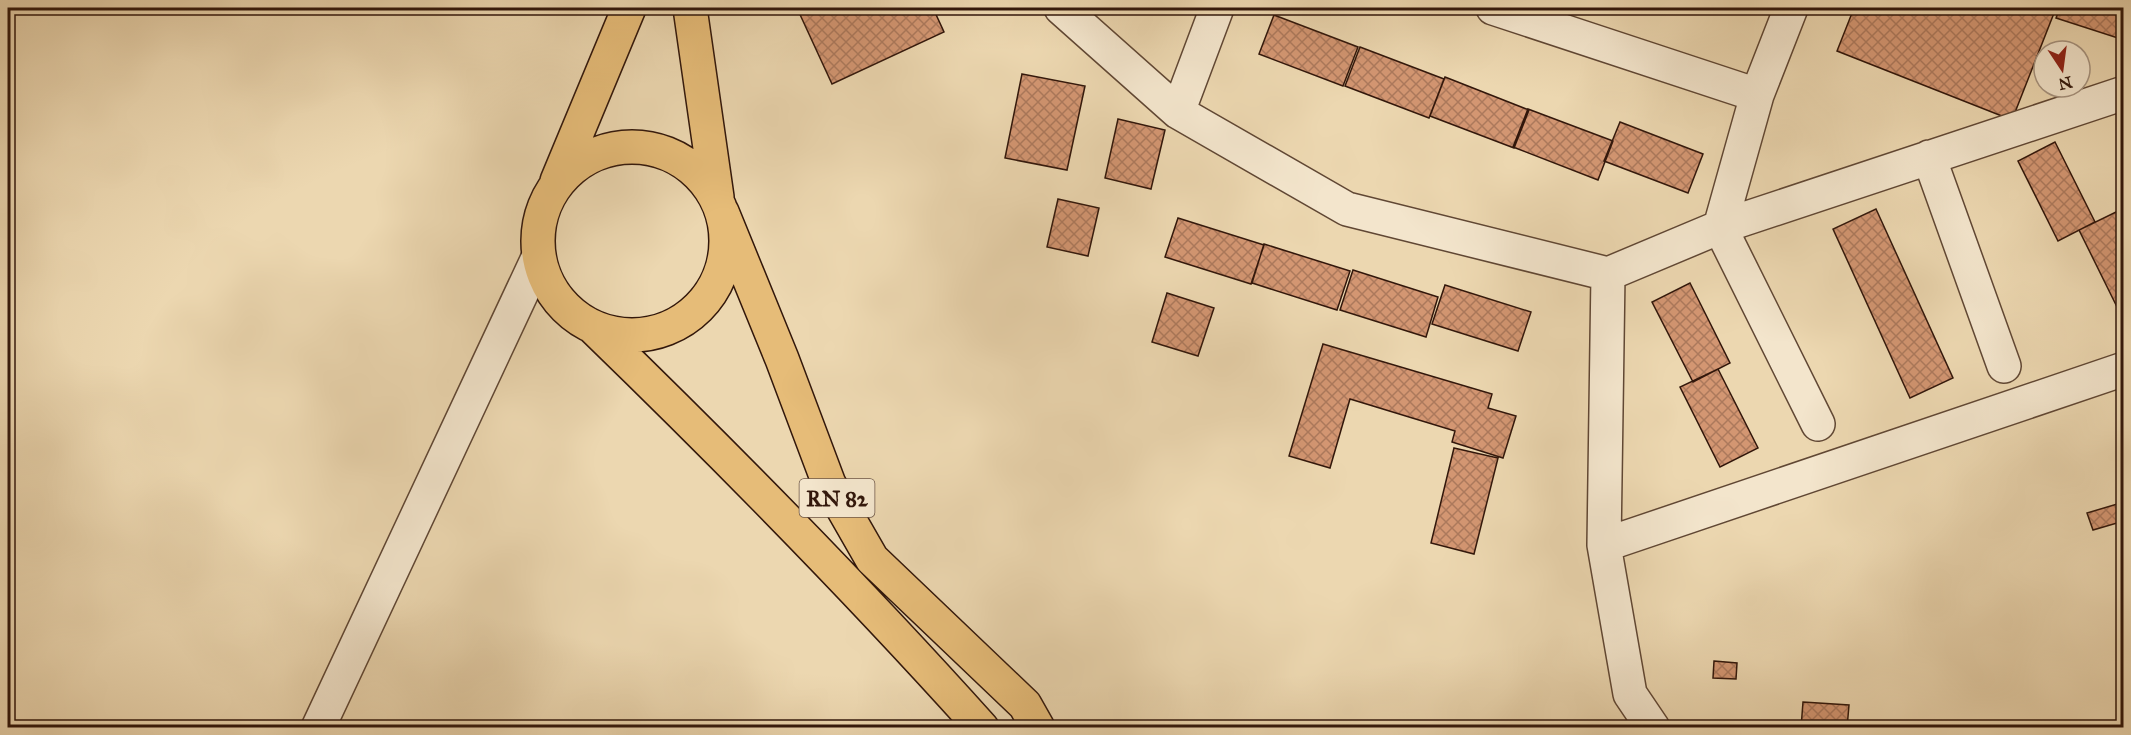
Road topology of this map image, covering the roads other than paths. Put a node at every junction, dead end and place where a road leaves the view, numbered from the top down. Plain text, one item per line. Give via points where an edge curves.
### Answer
1 (629, 8) edge
2 (690, 8) edge
3 (1061, 8) edge
4 (1217, 8) edge
5 (1493, 8) edge
6 (1791, 8) edge
7 (2124, 93) edge
8 (1757, 95) junction
9 (1178, 112) junction
10 (1929, 157) junction
11 (556, 184) junction
12 (720, 207) junction
13 (1720, 227) junction
14 (538, 258) junction
15 (1608, 274) junction
16 (594, 328) junction
17 (2004, 366) dead end
18 (2124, 369) edge
19 (1818, 424) dead end
20 (1604, 545) junction
21 (318, 728) edge
22 (982, 728) edge
23 (1038, 728) edge
24 (1653, 728) edge

1 - 11 main road
2 - 12 main road, RN 82
3 - 9 street
4 - 9 street
5 - 8 street
6 - 8 street
7 - 10 street
8 - 13 street
9 - 15 street via 1347,209
10 - 13 street
10 - 17 street
11 - 12 main road via 576,164 601,151 629,147 656,150 682,161 703,178
11 - 14 main road via 543,206 537,232
12 - 16 main road via 727,242 722,273 699,307 683,321 655,333 623,336
12 - 23 main road, RN 82 via 829,484 872,559 1025,705
13 - 15 street
13 - 19 street
14 - 16 main road via 548,287 567,311
14 - 21 street
15 - 20 street
16 - 22 main road, RN 82 via 913,651
18 - 20 street
20 - 24 street via 1630,694

